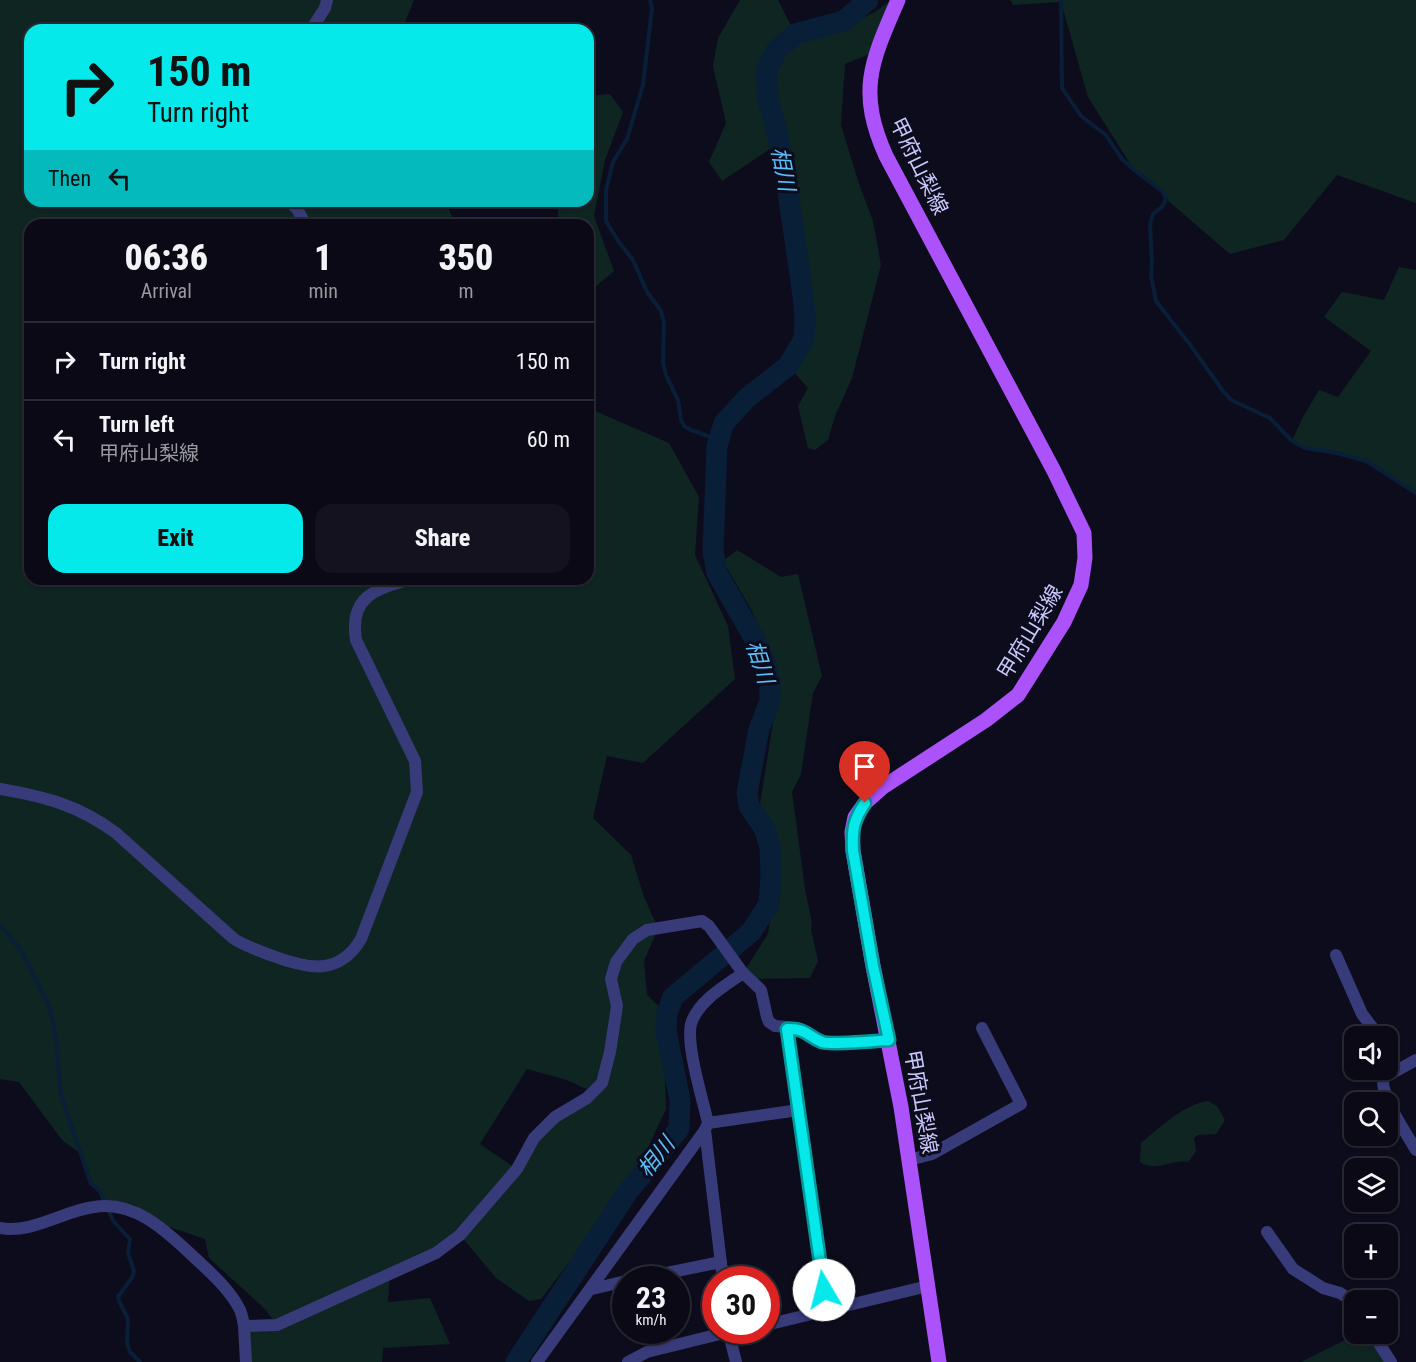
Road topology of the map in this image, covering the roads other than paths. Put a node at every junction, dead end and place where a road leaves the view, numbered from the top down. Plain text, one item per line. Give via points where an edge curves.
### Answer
1 (327, 0) edge
2 (898, 0) edge
3 (315, 24) edge
4 (391, 585) edge
5 (0, 789) edge
6 (1336, 955) dead end
7 (744, 973) junction
8 (1371, 1026) edge
9 (982, 1028) dead end
10 (787, 1029) junction
11 (889, 1040) junction
12 (1416, 1060) edge
13 (1398, 1067) edge
14 (1383, 1080) edge
15 (799, 1110) junction
16 (706, 1126) junction
17 (1416, 1150) edge
18 (909, 1160) junction
19 (0, 1228) edge
20 (1267, 1232) dead end
21 (721, 1262) junction
22 (721, 1266) edge
23 (690, 1268) edge
24 (612, 1284) edge
25 (928, 1286) junction
26 (592, 1289) junction
27 (1344, 1296) edge
28 (826, 1311) junction
29 (780, 1321) edge
30 (244, 1326) junction
31 (702, 1338) edge
32 (733, 1344) edge
33 (1379, 1344) edge
34 (246, 1362) edge
35 (537, 1362) edge
36 (628, 1362) edge
37 (736, 1362) edge
38 (939, 1362) edge
39 (1391, 1362) edge

1 - 3 street
2 - 11 main road, 甲府山梨線 via 875,52 870,79 875,132 1054,471 1084,534 1085,558 1082,585 1064,622 1018,695 883,788 855,818 853,851
4 - 5 street via 375,590 361,605 355,618 356,640 415,761 417,792 361,939 343,959 319,967 302,966 247,947 97,819 52,799
6 - 8 street
7 - 10 street via 761,990 770,1022
7 - 16 street via 714,993 699,1009 690,1029
7 - 30 street via 702,921 647,930 633,939 616,962 611,979 617,1006 602,1083 587,1098 555,1117 534,1138 517,1169 460,1235 436,1253 277,1325
9 - 18 street via 1021,1104 932,1154
10 - 11 street via 804,1030 823,1042
10 - 15 street
11 - 18 main road, 甲府山梨線
12 - 13 street
14 - 17 street via 1390,1106
15 - 16 street
15 - 28 street
16 - 21 street
16 - 26 street
18 - 25 main road, 甲府山梨線
19 - 30 street via 32,1225 92,1207 107,1206 145,1217 164,1229 228,1291 240,1309
20 - 27 street via 1293,1269 1323,1288
21 - 22 street
21 - 23 street
24 - 26 street
25 - 28 street
25 - 38 main road, 甲府山梨線
26 - 35 street
28 - 29 street
30 - 34 street
31 - 36 street via 647,1352
32 - 37 street
33 - 39 street

